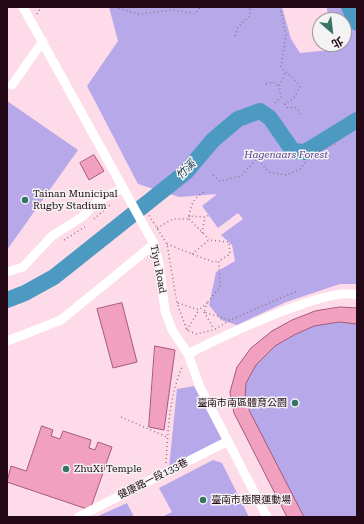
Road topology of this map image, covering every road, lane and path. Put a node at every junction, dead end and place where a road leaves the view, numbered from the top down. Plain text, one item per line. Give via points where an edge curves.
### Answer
1 (23, 7) edge
2 (41, 7) edge
3 (115, 7) edge
4 (200, 7) edge
5 (250, 7) edge
6 (280, 7) edge
7 (37, 14) dead end
8 (235, 36) dead end
9 (42, 41) junction
10 (285, 73) junction
11 (266, 84) dead end
12 (12, 85) dead end
13 (279, 86) junction
14 (275, 103) dead end
15 (301, 116) dead end
16 (338, 143) dead end
17 (213, 175) dead end
18 (124, 189) junction
19 (204, 192) dead end
20 (114, 201) dead end
21 (209, 215) dead end
22 (189, 216) junction
23 (205, 217) junction
24 (189, 219) junction
25 (91, 221) dead end
26 (150, 225) junction
27 (86, 226) dead end
28 (157, 228) junction
29 (202, 233) junction
30 (209, 240) junction
31 (61, 242) dead end
32 (154, 244) junction
33 (167, 244) junction
34 (192, 254) junction
35 (219, 261) junction
36 (7, 272) edge
37 (298, 291) dead end
38 (357, 296) edge
39 (177, 303) junction
40 (207, 303) junction
41 (199, 310) junction
42 (204, 312) junction
43 (230, 320) junction
44 (187, 330) junction
45 (214, 330) junction
46 (7, 341) edge
47 (188, 354) junction
48 (121, 417) dead end
49 (167, 436) junction
50 (228, 441) junction
51 (165, 473) junction
52 (78, 517) edge
53 (266, 517) edge

1 - 9 street, Tiyu Road
2 - 7 path
3 - 4 path via 138,14 174,10 195,14
5 - 8 path via 250,16 238,27
6 - 10 path via 286,35 281,68
9 - 12 street
9 - 18 street, Tiyu Road
10 - 13 path
10 - 15 path via 293,76 300,87 293,98 285,104 288,108 294,107
11 - 13 path via 273,82
13 - 14 path via 281,98
16 - 17 path via 313,153 300,169 286,175 269,172 257,159 240,176 220,181
18 - 26 street, Tiyu Road
18 - 36 street via 99,200 82,217 52,236 23,267
19 - 22 path via 197,196 191,205
20 - 25 path
21 - 23 path
22 - 23 path
22 - 24 path
23 - 29 path
24 - 28 path via 173,218
24 - 29 path
26 - 28 path
26 - 32 street, Tiyu Road
27 - 31 path
28 - 33 path
29 - 30 path
30 - 34 path
30 - 35 path via 229,242 230,254
32 - 46 street via 61,320
32 - 47 street, Tiyu Road via 165,311 175,335
33 - 34 path
33 - 39 path
34 - 35 path via 213,262
35 - 40 path via 220,287
37 - 43 path
38 - 47 street via 353,294 308,302
39 - 41 path
39 - 44 path
40 - 41 path
40 - 42 path
41 - 44 path
42 - 43 path
42 - 45 path
43 - 45 path
44 - 45 path via 196,334
47 - 49 path via 174,387
47 - 50 street, Tiyu Road via 200,387
48 - 49 path
49 - 51 path
50 - 51 street, 健康路一段133巷
50 - 53 street, Tiyu Road
51 - 52 street, 健康路一段133巷

